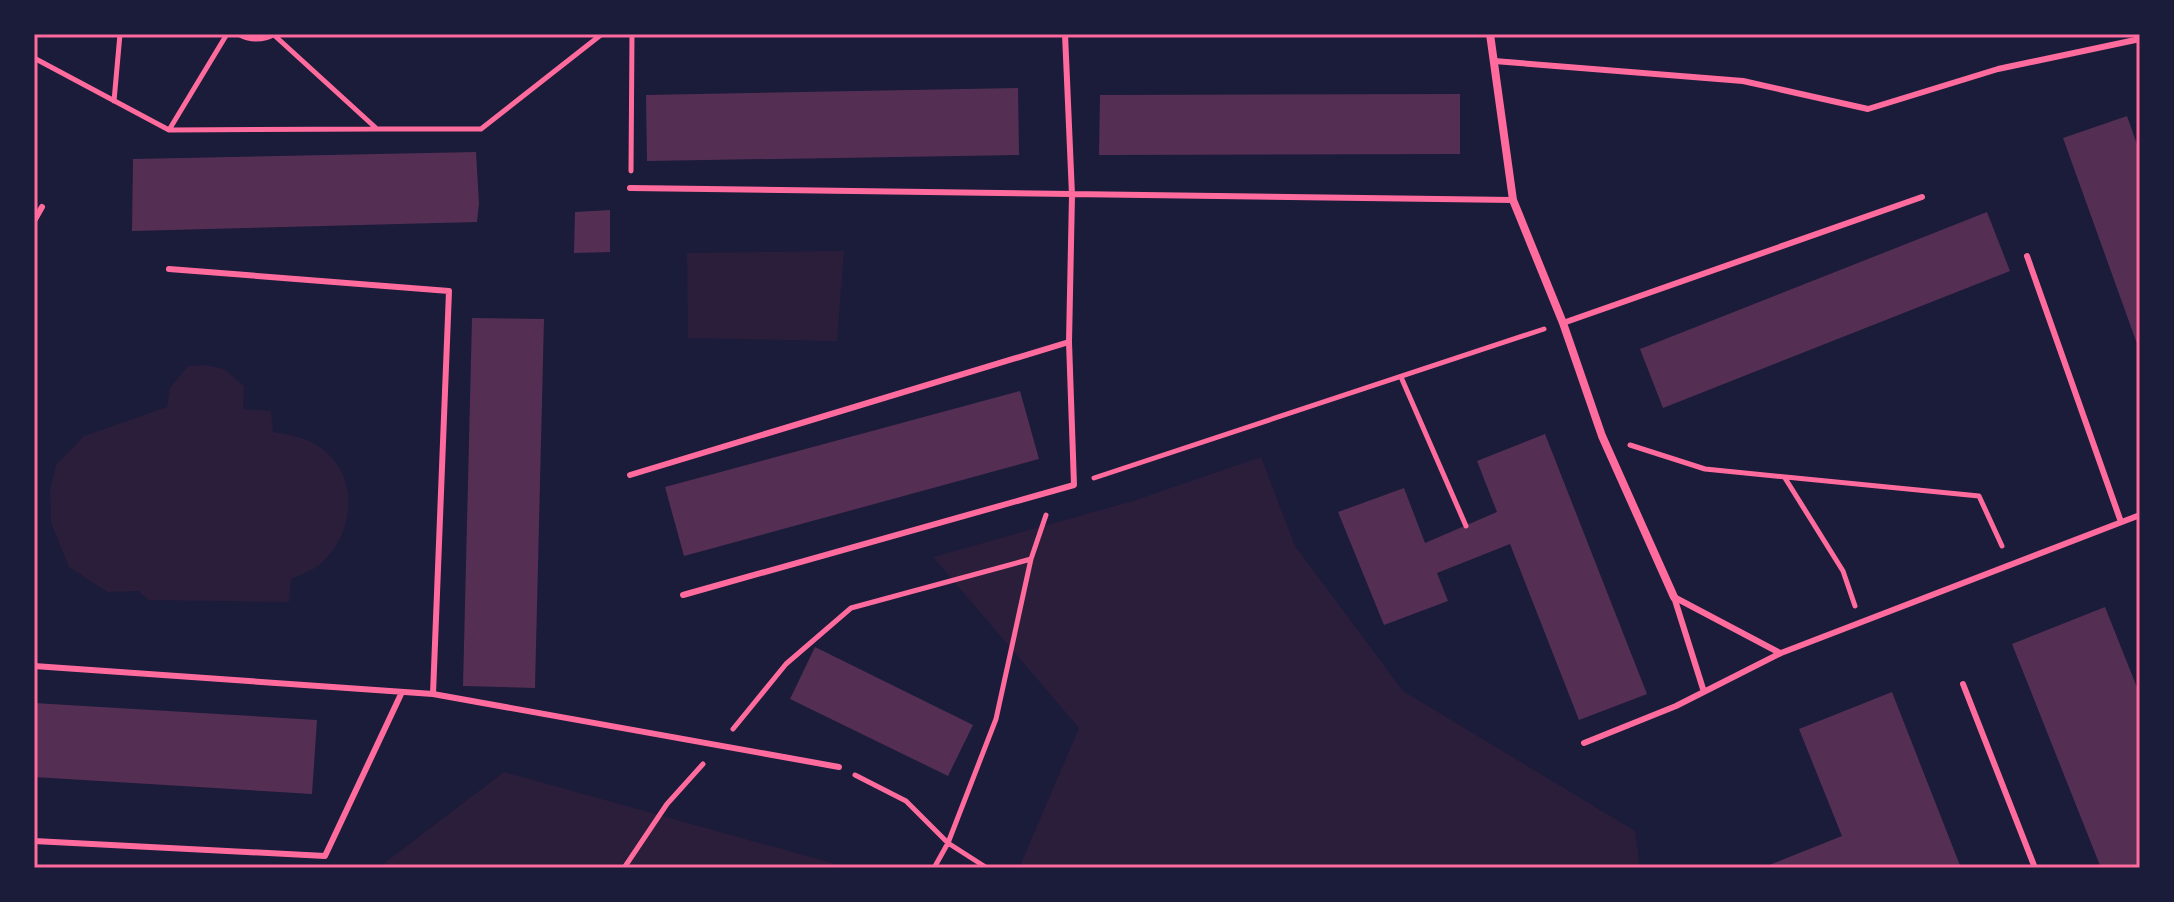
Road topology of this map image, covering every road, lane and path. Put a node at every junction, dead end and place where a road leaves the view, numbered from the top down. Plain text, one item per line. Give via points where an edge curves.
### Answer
1 (119, 34) edge
2 (135, 34) edge
3 (227, 34) edge
4 (238, 34) edge
5 (275, 34) edge
6 (602, 34) edge
7 (632, 34) edge
8 (1065, 34) edge
9 (1490, 34) edge
10 (2140, 39) edge
11 (34, 58) edge
12 (1494, 61) junction
13 (114, 101) junction
14 (377, 129) junction
15 (169, 130) junction
16 (630, 188) joint
17 (1072, 195) junction
18 (1922, 197) dead end
19 (1513, 200) junction
20 (42, 207) dead end
21 (34, 221) edge
22 (2027, 256) dead end
23 (169, 269) dead end
24 (1563, 323) junction
25 (1069, 342) junction
26 (1401, 377) junction
27 (1602, 436) junction
28 (630, 475) dead end
29 (1784, 477) junction
30 (1074, 485) junction
31 (1053, 491) junction
32 (2140, 515) edge
33 (2121, 522) junction
34 (1466, 526) dead end
35 (1031, 559) junction
36 (2010, 564) junction
37 (683, 595) dead end
38 (1674, 597) junction
39 (1860, 621) junction
40 (1781, 653) junction
41 (34, 666) edge
42 (1963, 684) dead end
43 (402, 692) junction
44 (1704, 692) junction
45 (433, 694) junction
46 (1584, 743) dead end
47 (719, 745) junction
48 (839, 767) joint
49 (34, 841) edge
50 (948, 843) junction
51 (624, 868) edge
52 (934, 868) edge
53 (987, 868) edge
54 (2035, 868) edge

1 - 2 path
1 - 13 path
3 - 15 path
4 - 5 path via 251,40
5 - 14 path
6 - 14 path via 481,129
7 - 16 path
8 - 17 lane
9 - 12 street
10 - 12 lane via 1998,69 1868,109 1743,81
11 - 13 path
12 - 19 street
13 - 15 path
14 - 15 path
16 - 17 lane
17 - 19 lane
17 - 25 lane
18 - 24 lane
19 - 24 street
20 - 21 lane
22 - 33 lane
23 - 45 lane via 449,291
24 - 26 path
24 - 27 street
25 - 28 lane
25 - 30 lane
26 - 30 path
26 - 34 path
27 - 29 path via 1705,469
27 - 38 street
29 - 36 path via 1979,496
29 - 39 path via 1843,571
30 - 31 lane
31 - 35 path
31 - 37 lane
32 - 33 lane
33 - 36 lane
35 - 47 path via 851,608 786,664
35 - 50 path via 996,719
36 - 39 lane
38 - 40 lane
38 - 44 lane
39 - 40 lane
40 - 44 lane
41 - 43 lane
42 - 54 lane
43 - 45 lane
43 - 49 lane via 325,856
44 - 46 lane
45 - 47 lane
47 - 48 lane
47 - 51 path via 667,804
48 - 50 path via 906,801
50 - 52 path
50 - 53 path

